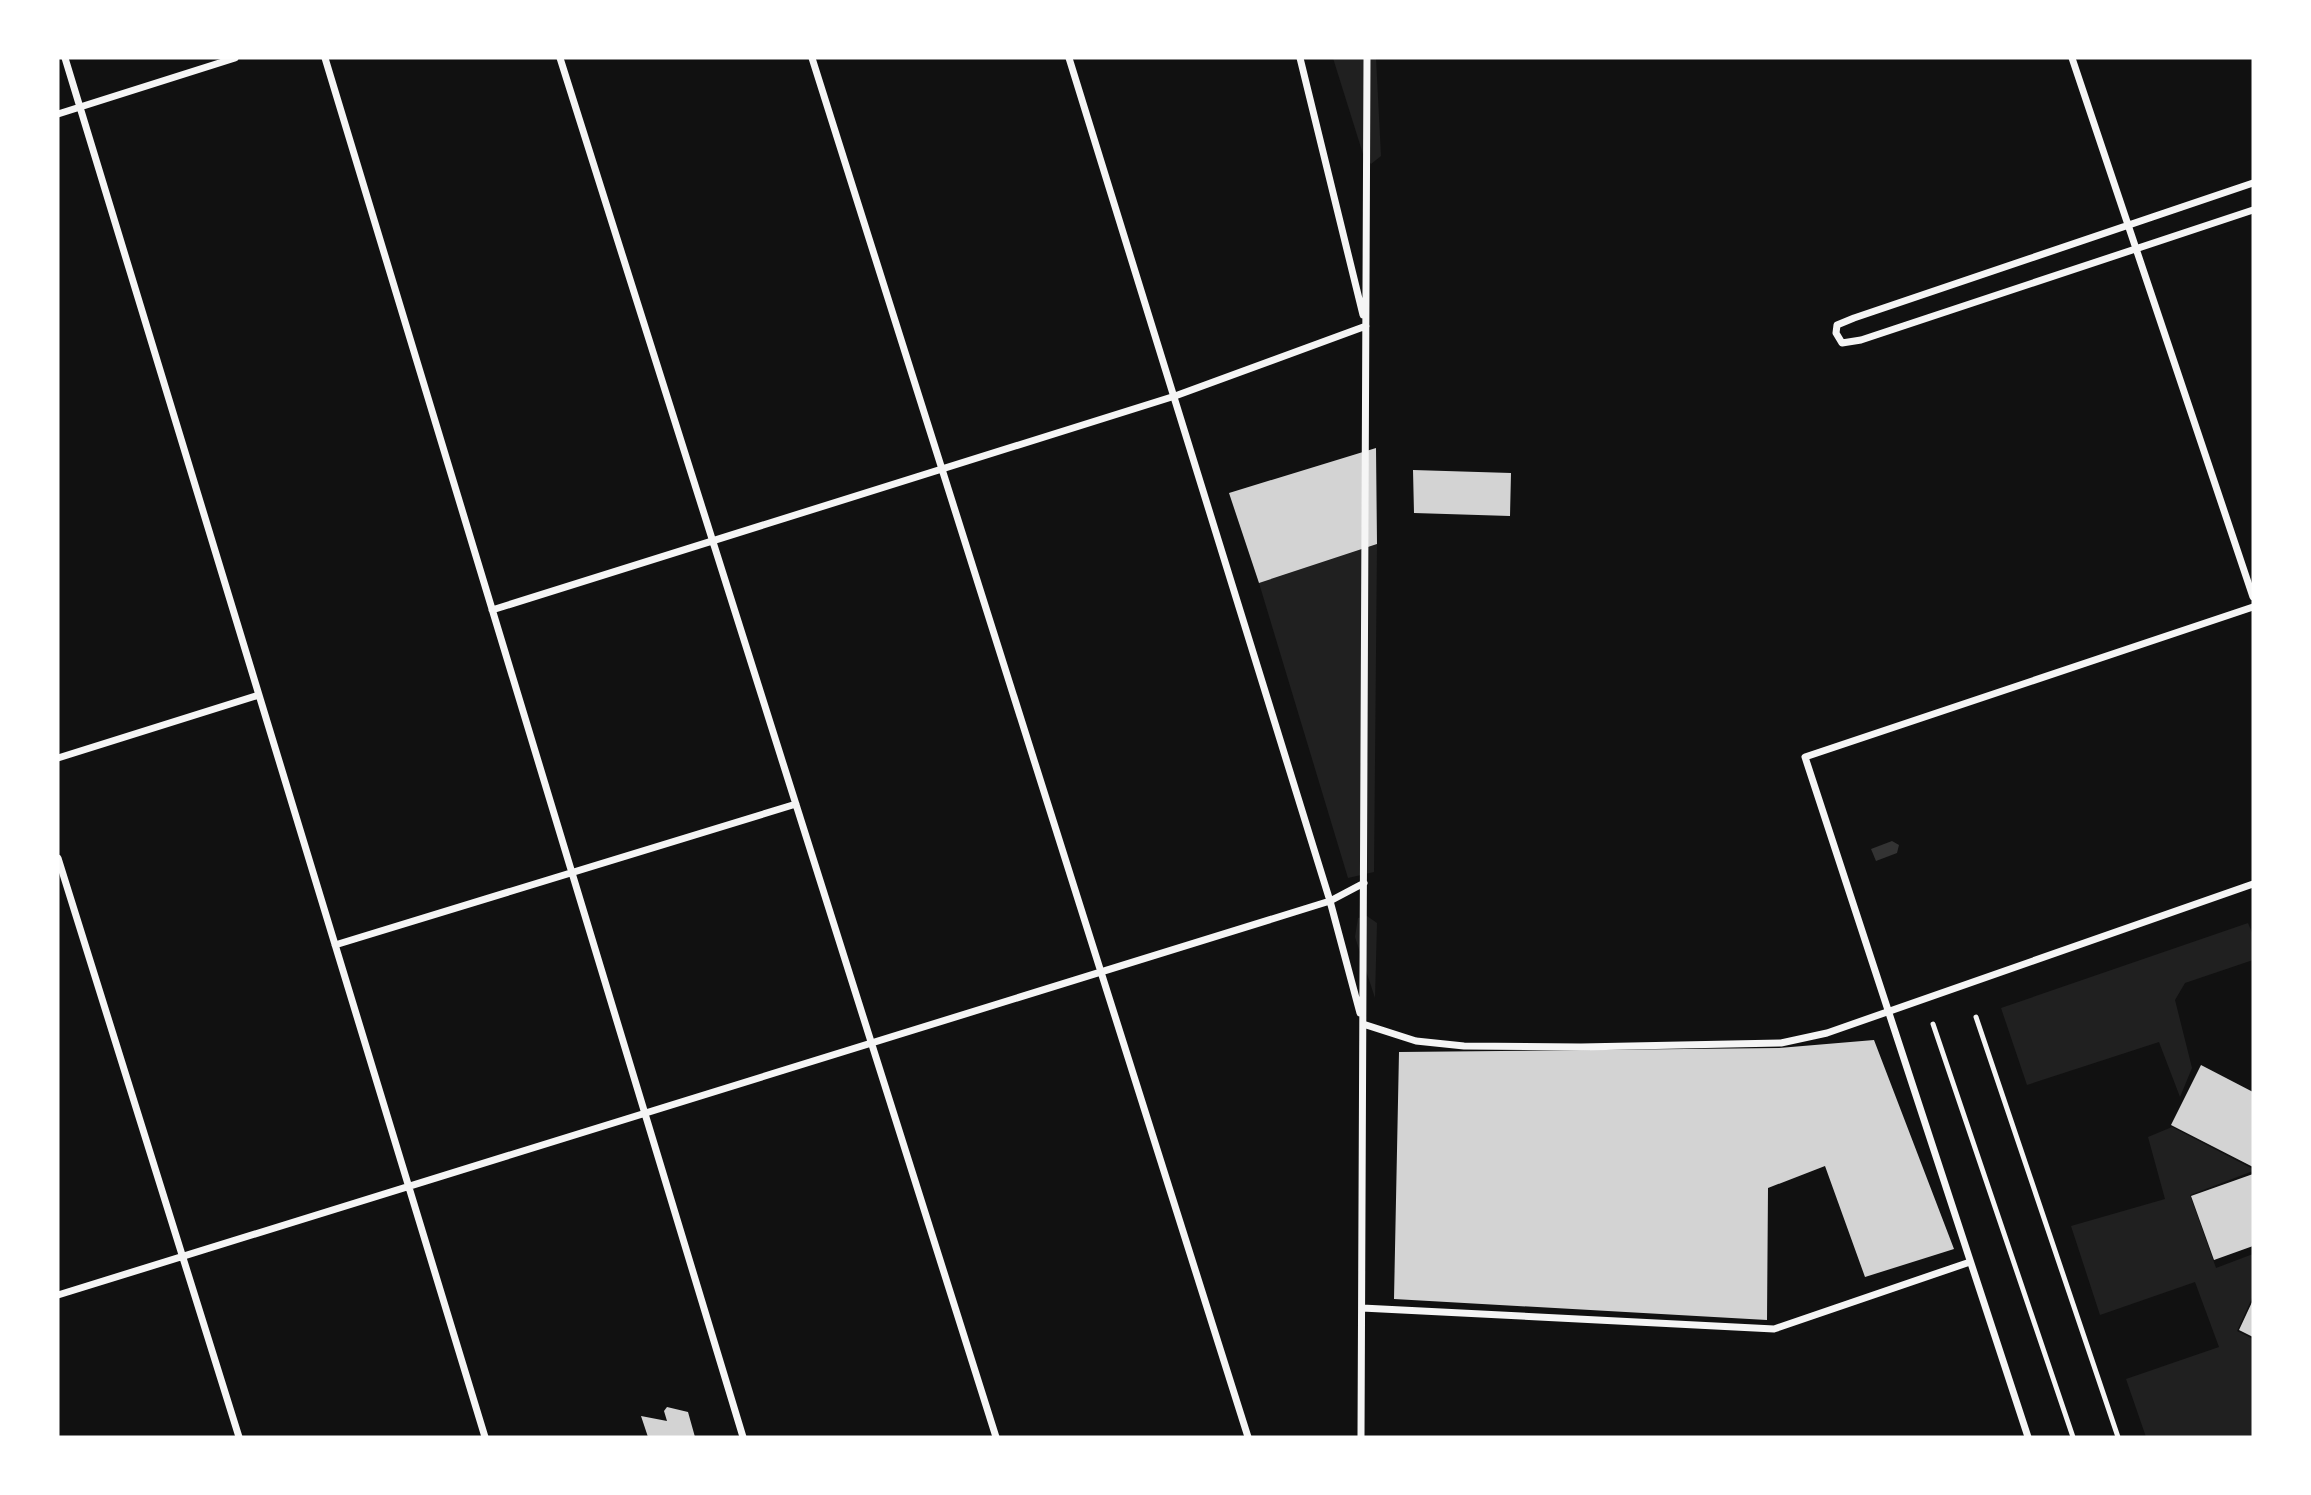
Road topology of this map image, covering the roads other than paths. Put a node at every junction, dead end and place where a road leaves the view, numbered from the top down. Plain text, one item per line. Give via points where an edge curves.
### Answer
1 (65, 58) edge
2 (235, 58) edge
3 (325, 58) edge
4 (560, 58) edge
5 (812, 58) edge
6 (1069, 58) edge
7 (1300, 58) edge
8 (1367, 58) edge
9 (2072, 58) edge
10 (80, 107) junction
11 (58, 114) edge
12 (2253, 183) edge
13 (2253, 210) edge
14 (2128, 225) junction
15 (2136, 249) junction
16 (1366, 326) junction
17 (1175, 396) junction
18 (942, 469) junction
19 (712, 541) junction
20 (2253, 597) edge
21 (2253, 607) edge
22 (492, 610) junction
23 (259, 695) junction
24 (58, 758) edge
25 (796, 804) junction
26 (58, 858) edge
27 (572, 873) junction
28 (1364, 883) junction
29 (2253, 884) edge
30 (1329, 901) junction
31 (335, 945) junction
32 (1101, 971) junction
33 (1888, 1012) junction
34 (1976, 1017) dead end
35 (1363, 1024) junction
36 (1933, 1024) dead end
37 (871, 1043) junction
38 (645, 1113) junction
39 (409, 1186) junction
40 (183, 1256) junction
41 (1970, 1262) junction
42 (58, 1295) edge
43 (1362, 1308) junction
44 (239, 1437) edge
45 (485, 1437) edge
46 (743, 1437) edge
47 (996, 1437) edge
48 (1248, 1437) edge
49 (1360, 1437) edge
50 (2028, 1437) edge
51 (2074, 1437) edge
52 (2118, 1437) edge

1 - 10 street
2 - 10 street
3 - 22 street
4 - 19 street
5 - 18 street
6 - 17 street
7 - 16 street
8 - 16 street
9 - 14 street
10 - 11 street
10 - 23 street
12 - 14 street
13 - 15 street
14 - 15 street
14 - 15 street via 1854,318 1838,325 1836,333 1842,343 1854,342
15 - 20 street
16 - 17 street
16 - 28 street
17 - 18 street
17 - 30 street
18 - 19 street
18 - 32 street
19 - 22 street
19 - 25 street
21 - 33 street via 1805,757
22 - 27 street
23 - 24 street
23 - 31 street
25 - 27 street
25 - 37 street
26 - 40 street
27 - 31 street
27 - 38 street
28 - 30 street
28 - 35 street
29 - 33 street
30 - 32 street
30 - 35 street
31 - 39 street
32 - 37 street
32 - 48 street
33 - 35 street via 1827,1033 1770,1043 1464,1046 1416,1041
33 - 41 street
34 - 52 lane
35 - 43 street
36 - 51 lane
37 - 38 street
37 - 47 street
38 - 39 street
38 - 46 street
39 - 40 street
39 - 45 street
40 - 42 street
40 - 44 street
41 - 43 street via 1774,1329
41 - 50 street
43 - 49 street

